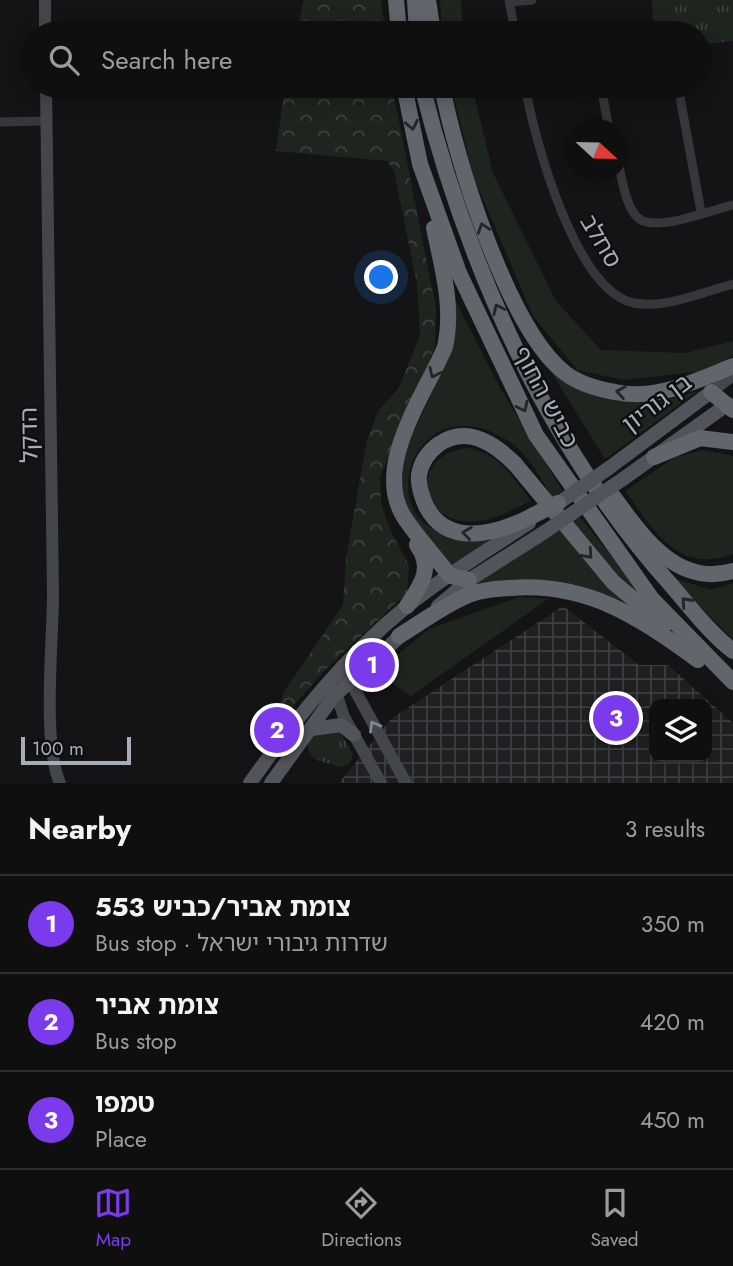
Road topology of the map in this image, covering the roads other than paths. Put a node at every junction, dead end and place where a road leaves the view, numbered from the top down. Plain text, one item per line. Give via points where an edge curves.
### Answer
1 (45, 0) edge
2 (396, 0) edge
3 (415, 0) edge
4 (428, 0) edge
5 (532, 0) edge
6 (510, 1) edge
7 (45, 21) edge
8 (398, 21) edge
9 (416, 21) edge
10 (431, 21) edge
11 (514, 21) edge
12 (46, 98) edge
13 (406, 98) edge
14 (426, 98) edge
15 (445, 98) edge
16 (527, 98) edge
17 (603, 98) edge
18 (680, 98) edge
19 (607, 119) edge
20 (46, 121) junction
21 (0, 122) edge
22 (420, 164) junction
23 (624, 182) edge
24 (733, 205) edge
25 (701, 212) junction
26 (733, 284) edge
27 (733, 366) edge
28 (733, 375) edge
29 (711, 392) junction
30 (732, 405) edge
31 (557, 425) junction
32 (404, 435) junction
33 (733, 442) edge
34 (654, 457) junction
35 (558, 503) joint
36 (534, 517) junction
37 (733, 571) edge
38 (450, 576) junction
39 (469, 580) junction
40 (407, 606) junction
41 (399, 636) junction
42 (733, 651) edge
43 (337, 674) junction
44 (731, 682) edge
45 (351, 683) junction
46 (334, 696) junction
47 (312, 729) junction
48 (354, 735) junction
49 (60, 783) edge
50 (250, 783) edge
51 (271, 783) edge
52 (381, 783) edge
53 (406, 783) edge

1 - 7 street
2 - 8 highway
3 - 9 highway
4 - 10 highway
5 - 6 street
6 - 11 street
12 - 20 street, הדקל
13 -> 22 highway, כביש החוף
31 -> 14 highway, כביש החוף via 473,254
27 -> 15 highway via 689,384 632,394 600,388 564,372 531,328 488,242 459,159
16 - 26 street, סחלב via 556,199 588,263 608,288 631,303 654,304
17 - 19 street
18 - 25 street
20 - 21 street
20 - 49 street, הדקל via 51,741
22 -> 32 highway via 450,319 446,347
22 -> 44 highway, כביש החוף via 458,273 536,435 652,599
23 - 25 street via 638,218 653,225
24 - 25 street
28 - 29 street, בן גוריון
29 - 30 highway
29 - 35 main road, בן גוריון, bridge
30 - 34 main road
31 - 37 highway via 665,557 702,574
42 -> 31 highway, כביש החוף via 624,528
32 - 38 highway via 392,472 396,500 403,516
32 - 40 highway via 391,464 390,499 427,562 422,585
33 - 34 highway via 700,438
34 - 39 main road, bridge
35 - 36 highway, bridge
36 - 38 main road
36 -> 44 highway via 486,534 463,533 442,525 427,508 421,492 419,477 427,455 447,439 464,435 497,448 613,582
38 - 39 highway
38 - 40 main road
39 - 41 main road
40 - 43 main road
41 - 44 highway via 465,596 517,587 565,589 604,600
41 - 45 main road
43 - 45 street
43 - 46 street
43 - 50 main road via 302,712
45 - 46 main road
53 -> 45 street
46 - 47 main road
46 - 48 street
47 - 48 main road via 341,724
47 - 51 main road
48 - 52 street

